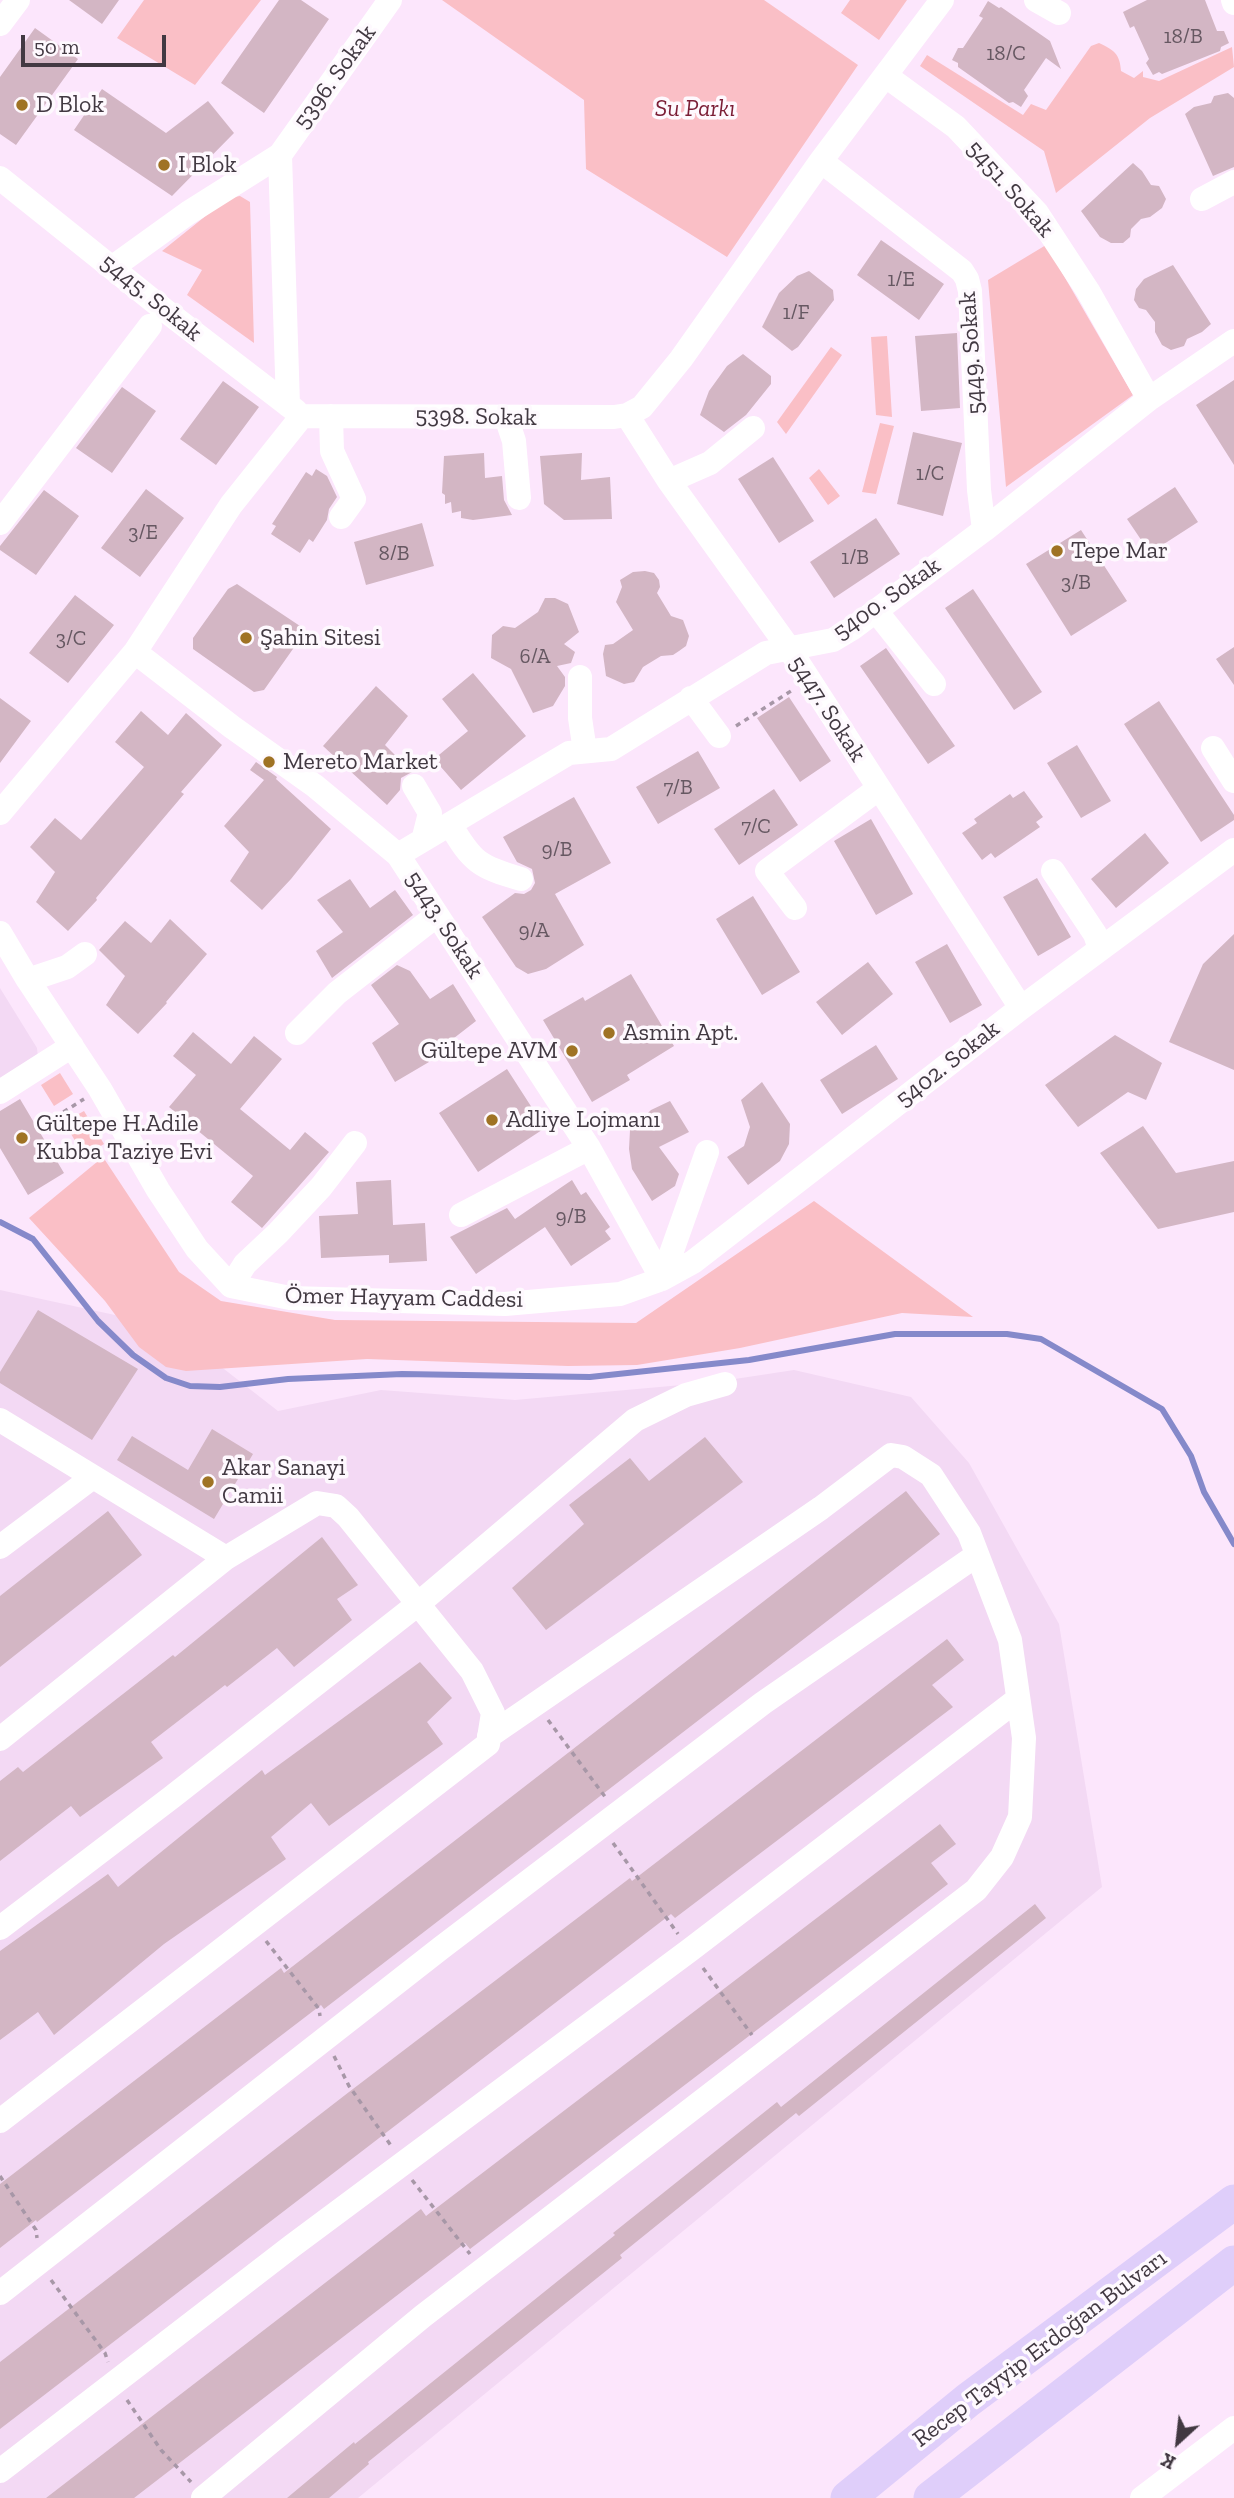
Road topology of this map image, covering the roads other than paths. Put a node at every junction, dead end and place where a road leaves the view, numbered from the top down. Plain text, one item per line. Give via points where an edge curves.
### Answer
1 (18, 0) edge
2 (390, 0) edge
3 (942, 0) edge
4 (1036, 0) edge
5 (1059, 13) dead end
6 (0, 24) edge
7 (886, 76) junction
8 (280, 155) junction
9 (821, 161) junction
10 (0, 178) edge
11 (1234, 182) edge
12 (1202, 199) dead end
13 (113, 267) junction
14 (150, 326) dead end
15 (1234, 341) edge
16 (1149, 399) junction
17 (295, 411) junction
18 (627, 415) junction
19 (331, 416) junction
20 (506, 417) junction
21 (753, 428) dead end
22 (669, 481) junction
23 (519, 498) dead end
24 (341, 517) dead end
25 (0, 523) edge
26 (984, 530) junction
27 (876, 611) junction
28 (788, 647) junction
29 (135, 652) junction
30 (580, 677) dead end
31 (934, 684) dead end
32 (691, 698) junction
33 (719, 736) road end
34 (1213, 748) dead end
35 (585, 751) junction
36 (1234, 781) edge
37 (414, 786) dead end
38 (878, 789) junction
39 (0, 813) edge
40 (450, 824) junction
41 (424, 837) junction
42 (1234, 850) edge
43 (398, 855) junction
44 (1053, 871) dead end
45 (521, 879) dead end
46 (795, 908) dead end
47 (437, 915) junction
48 (0, 933) edge
49 (1100, 949) junction
50 (85, 954) dead end
51 (28, 979) junction
52 (1021, 1008) junction
53 (297, 1033) dead end
54 (72, 1046) junction
55 (0, 1092) edge
56 (355, 1143) dead end
57 (589, 1148) junction
58 (707, 1152) dead end
59 (461, 1214) dead end
60 (662, 1279) junction
61 (231, 1286) junction
62 (725, 1384) dead end
63 (0, 1420) edge
64 (93, 1477) junction
65 (0, 1547) edge
66 (977, 1555) junction
67 (226, 1558) junction
68 (418, 1604) junction
69 (1018, 1699) junction
70 (489, 1735) junction
71 (0, 1739) edge
72 (0, 1928) edge
73 (0, 2121) edge
74 (1234, 2202) edge
75 (1234, 2263) edge
76 (0, 2293) edge
77 (1234, 2428) edge
78 (0, 2471) edge
79 (203, 2497) edge
80 (848, 2498) edge
81 (931, 2498) edge
82 (1142, 2498) edge

1 - 6 street
2 - 8 street, 5396. Sokak
3 - 7 street
4 - 5 street
7 - 9 street
7 - 16 street, 5451. Sokak via 956,127 1037,213
8 - 13 street
8 - 17 street
9 - 18 street via 681,359 642,407
9 - 26 street, 5449. Sokak via 967,279
10 - 13 street, 5445. Sokak
11 - 12 street
13 - 17 street, 5445. Sokak
14 - 25 street
15 - 16 street, 5400. Sokak
16 - 26 street, 5400. Sokak
17 - 19 street, 5398. Sokak
17 - 29 street
18 - 20 street, 5398. Sokak
18 - 22 street, 5447. Sokak
19 - 20 street, 5398. Sokak
19 - 24 street via 332,452 354,499
20 - 23 street via 514,440
21 - 22 street via 710,463
22 - 28 street, 5447. Sokak
26 - 27 street, 5400. Sokak
27 - 28 street, 5400. Sokak via 833,640
27 - 31 street
28 - 32 street, 5400. Sokak via 748,662
28 - 38 street, 5447. Sokak
29 - 39 street
29 - 43 street, 5443. Sokak via 315,786
30 - 35 street
32 - 33 street
32 - 35 street, 5400. Sokak via 611,749
34 - 36 street
35 - 40 street, 5400. Sokak via 569,753
37 - 41 street via 430,813
38 - 46 street via 767,871
38 - 52 street, 5447. Sokak
40 - 41 street, 5400. Sokak
40 - 45 street via 475,860 490,870
41 - 43 street, 5400. Sokak
42 - 49 street, 5402. Sokak
43 - 47 street, 5443. Sokak
44 - 49 street
47 - 53 street via 337,993
47 - 57 street, 5443. Sokak
48 - 51 street
49 - 52 street, 5402. Sokak
50 - 51 street via 67,967
51 - 54 street
52 - 60 street, 5402. Sokak via 693,1262
54 - 55 street
54 - 61 street via 197,1249
56 - 61 street via 321,1187 245,1264
57 - 59 street
57 - 60 street, 5443. Sokak
58 - 60 street
60 - 61 street, Ömer Hayyam Caddesi via 620,1294 505,1304 290,1298
62 - 68 street via 686,1395 635,1420
63 - 64 street
64 - 65 street
64 - 67 street
66 - 69 street via 1010,1640
66 - 70 street via 931,1475 903,1457 891,1455
66 - 76 street via 763,1703
67 - 68 street via 317,1503 336,1506
67 - 71 street
68 - 70 street via 472,1671 493,1713
68 - 72 street
69 - 78 street
69 - 79 street via 1024,1738 1020,1818 1002,1857 976,1890 423,2316
70 - 73 street via 488,1744
74 - 80 highway, Recep Tayyip Erdoğan Bulvarı via 968,2400
75 - 81 highway, Recep Tayyip Erdoğan Bulvarı
77 - 82 street

